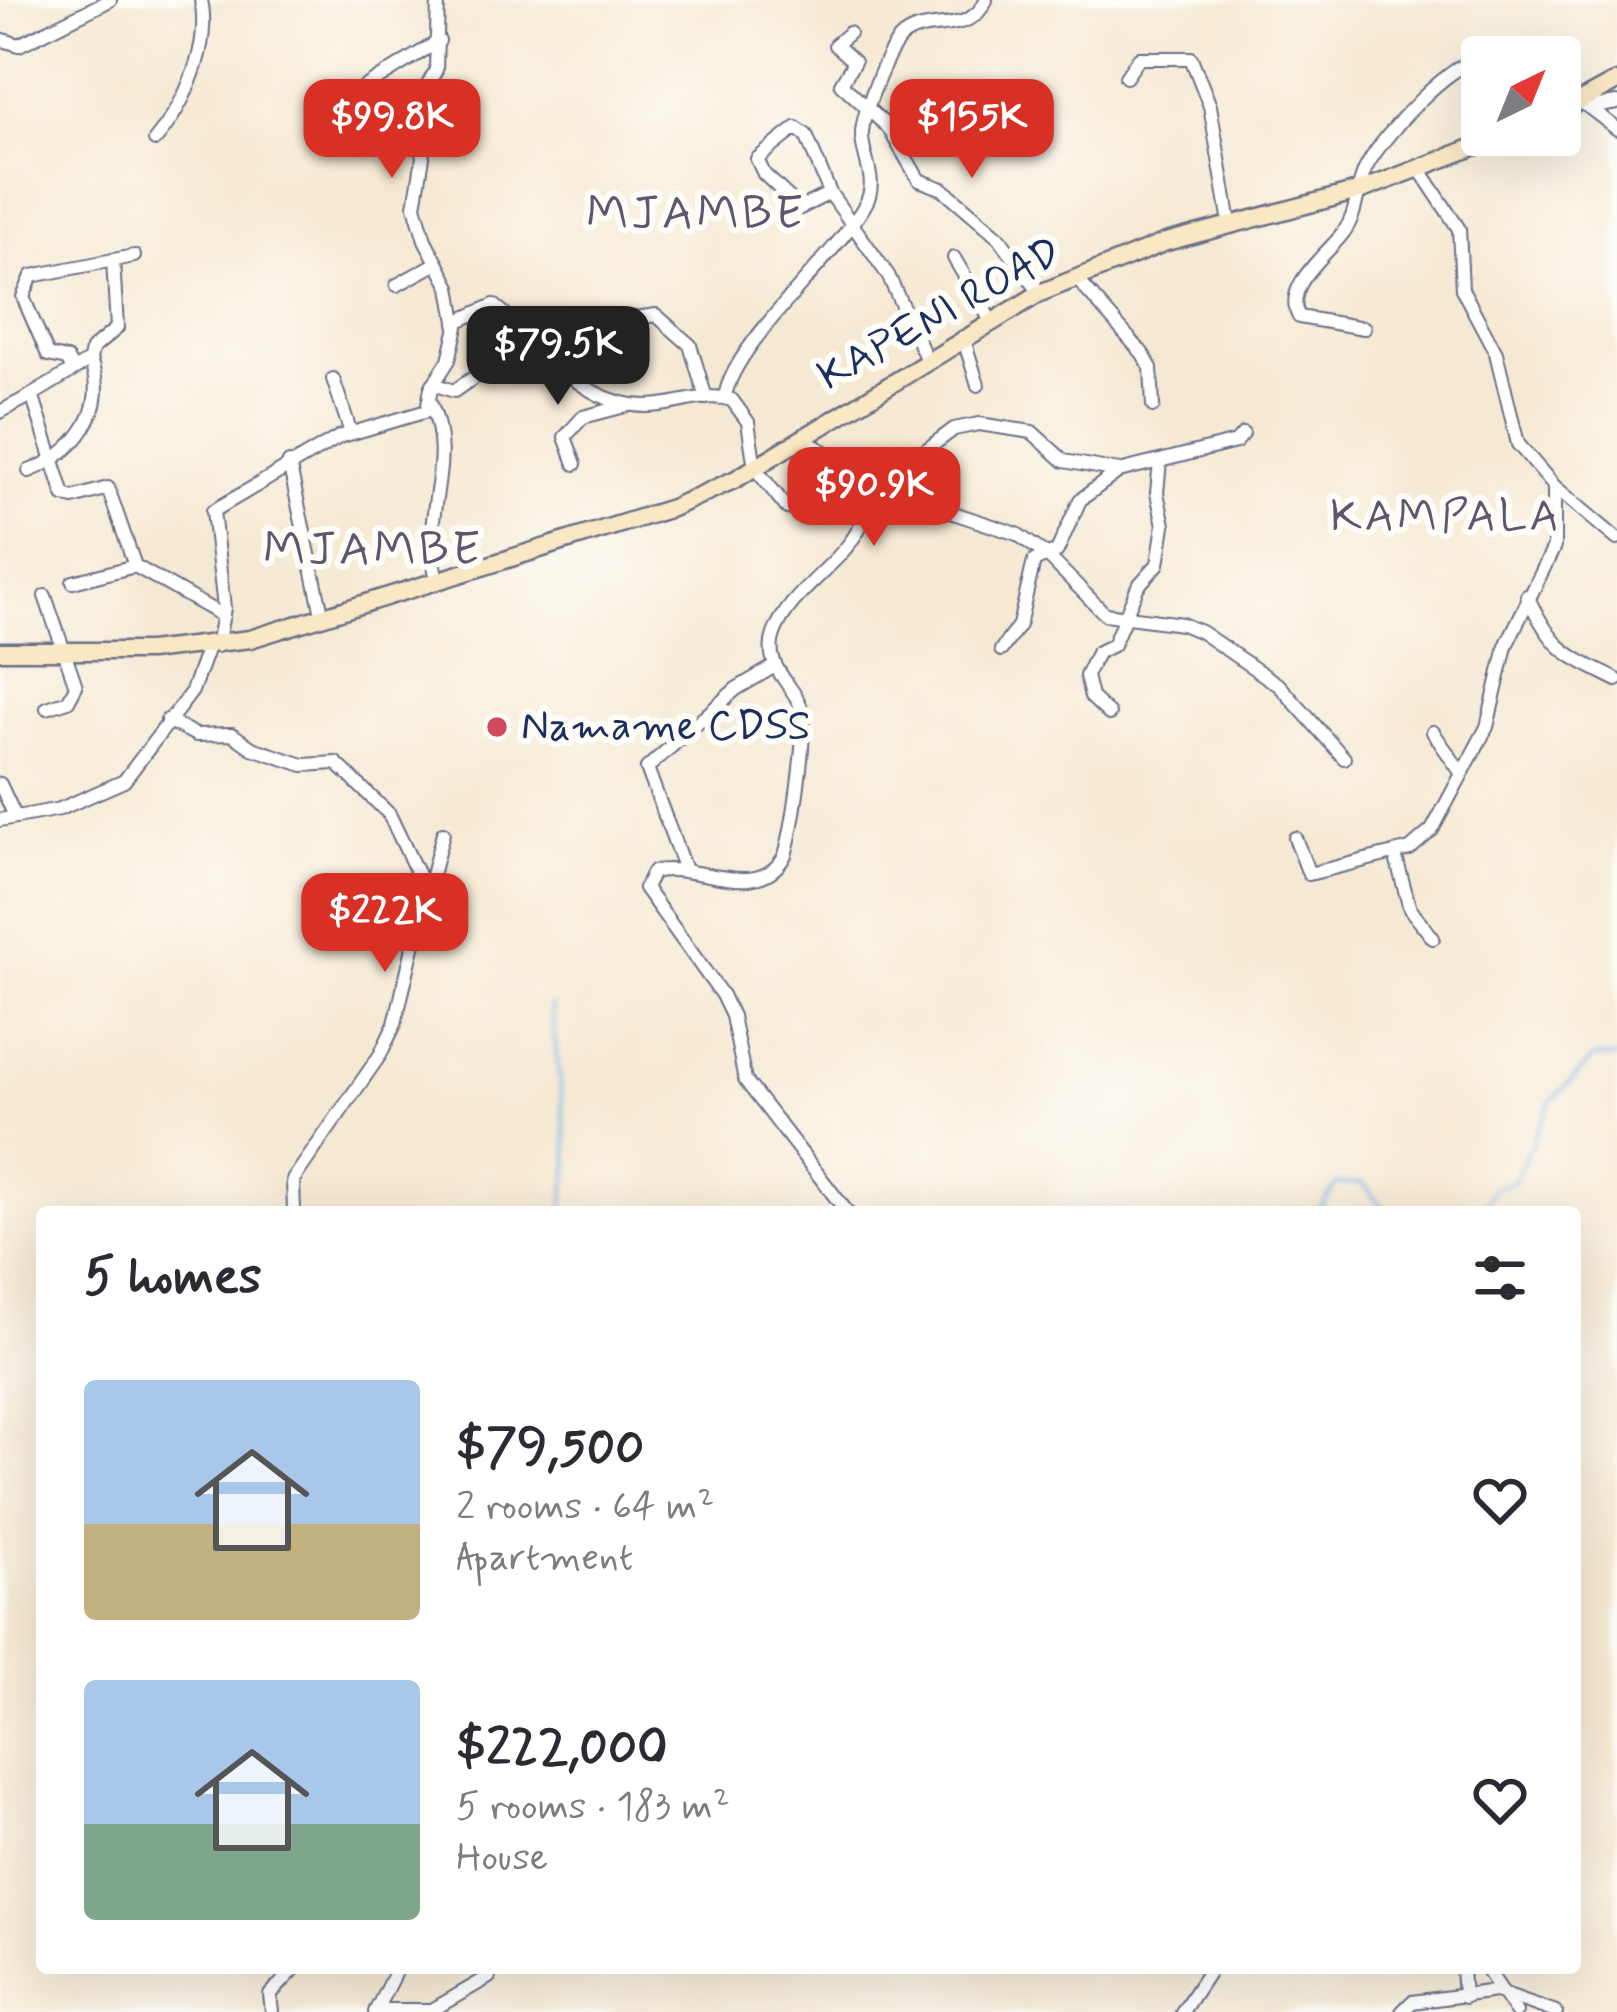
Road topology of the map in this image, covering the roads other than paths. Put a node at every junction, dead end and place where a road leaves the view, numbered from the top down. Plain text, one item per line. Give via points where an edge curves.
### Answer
1 (110, 0) edge
2 (201, 0) edge
3 (439, 0) edge
4 (986, 0) edge
5 (849, 32) dead end
6 (0, 39) edge
7 (439, 41) junction
8 (1461, 65) edge
9 (1126, 77) dead end
10 (1617, 81) edge
11 (363, 88) dead end
12 (1617, 103) edge
13 (1588, 105) junction
14 (1581, 107) edge
15 (868, 109) junction
16 (1617, 129) edge
17 (155, 140) dead end
18 (1461, 153) edge
19 (1420, 170) junction
20 (1362, 190) junction
21 (830, 193) junction
22 (852, 220) junction
23 (1230, 223) junction
24 (134, 256) dead end
25 (954, 258) dead end
26 (113, 260) junction
27 (437, 263) junction
28 (1076, 278) junction
29 (398, 285) dead end
30 (1040, 293) junction
31 (635, 318) dead end
32 (991, 321) junction
33 (456, 322) junction
34 (1364, 328) dead end
35 (963, 337) junction
36 (926, 358) junction
37 (90, 360) junction
38 (494, 364) dead end
39 (73, 370) junction
40 (333, 379) dead end
41 (433, 384) junction
42 (978, 385) dead end
43 (32, 395) junction
44 (725, 397) junction
45 (706, 398) junction
46 (430, 400) junction
47 (629, 405) junction
48 (1153, 406) dead end
49 (0, 412) edge
50 (351, 433) junction
51 (1243, 434) dead end
52 (800, 438) junction
53 (1160, 461) junction
54 (55, 462) junction
55 (289, 463) junction
56 (575, 464) dead end
57 (755, 468) junction
58 (29, 471) dead end
59 (1119, 471) junction
60 (863, 473) junction
61 (1554, 487) junction
62 (908, 498) dead end
63 (809, 512) dead end
64 (1617, 538) edge
65 (1048, 556) junction
66 (135, 566) junction
67 (437, 578) junction
68 (73, 582) dead end
69 (46, 596) dead end
70 (1527, 596) junction
71 (223, 616) junction
72 (322, 618) junction
73 (1126, 620) junction
74 (213, 646) junction
75 (1001, 650) dead end
76 (0, 651) edge
77 (60, 651) junction
78 (775, 667) junction
79 (1617, 680) edge
80 (47, 708) dead end
81 (1109, 714) dead end
82 (167, 721) junction
83 (1433, 732) dead end
84 (1344, 758) dead end
85 (1460, 771) junction
86 (0, 784) edge
87 (7, 818) edge
88 (442, 833) dead end
89 (1295, 838) dead end
90 (1395, 854) junction
91 (685, 870) junction
92 (422, 889) junction
93 (1433, 938) dead end
94 (294, 1206) edge
95 (842, 1206) edge
96 (290, 1974) edge
97 (394, 1974) edge
98 (1206, 1974) edge
99 (1462, 1974) edge
100 (1491, 1974) edge
101 (489, 1977) dead end
102 (1506, 1994) junction
103 (1464, 1997) junction
104 (376, 2011) edge
105 (272, 2012) edge
106 (1182, 2012) edge
107 (1402, 2012) edge
108 (1516, 2012) edge
109 (1556, 2012) edge

1 - 6 street via 19,44
2 - 17 street via 200,46 174,118
3 - 7 street
4 - 15 street via 975,17 901,38
5 - 15 street via 836,45 854,62 840,80
7 - 11 street
7 - 27 street via 434,79 415,108 423,157 415,213
8 - 20 street via 1368,163
9 - 23 street via 1139,58 1190,58 1210,106
10 - 13 main road
12 - 13 street
13 - 14 main road
13 - 16 street
15 - 22 street via 862,135 871,187
15 - 30 street via 919,181 943,189 999,237
18 - 19 main road, KAPENI ROAD
19 - 20 main road, KAPENI ROAD
19 - 61 street via 1459,229 1462,290 1496,353 1518,444
20 - 23 main road, KAPENI ROAD
20 - 34 street via 1345,232 1311,267 1294,307 1306,321
21 - 21 street via 796,128 757,158 800,208
21 - 22 street
22 - 36 street
22 - 44 street via 749,345
23 - 28 main road, KAPENI ROAD
24 - 26 street
25 - 32 street
26 - 37 street via 117,328
26 - 39 street via 32,276 22,297 48,355 67,359
27 - 29 street
27 - 33 street
28 - 30 main road, KAPENI ROAD
28 - 48 street via 1143,354
30 - 32 main road, KAPENI ROAD
31 - 45 street via 656,315 691,346
32 - 35 main road, KAPENI ROAD
33 - 41 street via 449,360
33 - 47 street via 494,305 569,380
35 - 36 main road, KAPENI ROAD
35 - 42 street
36 - 52 main road, KAPENI ROAD
37 - 39 street
37 - 54 street via 98,388 89,417
38 - 41 street via 454,391
39 - 43 street
40 - 50 street
41 - 46 street
43 - 49 street
43 - 54 street
44 - 45 street
44 - 57 street via 748,422
45 - 47 street
46 - 50 street via 425,412
46 - 67 street via 446,450 430,533
47 - 56 street via 583,417 565,437
50 - 55 street
51 - 53 street
52 - 57 main road, KAPENI ROAD
52 - 60 street
53 - 59 street
53 - 73 street via 1158,564 1138,586
54 - 58 street
54 - 66 street via 66,497 108,488
55 - 71 street via 213,511
55 - 72 street
57 - 63 street via 787,508
57 - 67 main road, KAPENI ROAD via 672,508
59 - 60 street via 1064,460 1031,432 1000,424 954,430 890,477
59 - 65 street via 1080,500 1069,533
60 - 78 street via 865,517 824,575 789,604 772,644
61 - 64 street
61 - 70 street via 1554,547
62 - 65 street via 1000,525
65 - 73 street via 1084,597
65 - 75 street via 1034,561 1019,625
66 - 68 street
66 - 71 street
67 - 72 main road, KAPENI ROAD
69 - 77 street
70 - 79 street via 1547,637 1580,666
70 - 85 street via 1504,652 1494,710
71 - 74 street
72 - 74 main road, KAPENI ROAD
73 - 81 street via 1086,676 1090,697
73 - 84 street via 1201,632 1280,686
74 - 77 main road, KAPENI ROAD
74 - 82 street
76 - 77 main road, KAPENI ROAD
77 - 80 street via 76,686 68,701
78 - 91 street via 736,689 647,768
78 - 91 street via 802,717 783,860 741,879
82 - 87 street via 119,785 60,809
82 - 92 street via 196,736 232,734 303,765 336,763 388,814
83 - 85 street
85 - 90 street via 1425,838
86 - 87 street
88 - 92 street
89 - 90 street via 1309,874
90 - 93 street via 1410,909
91 - 95 street via 653,872 646,896 722,994 747,1083
92 - 94 street via 419,937 395,1024 293,1180
96 - 105 street via 271,1995
97 - 104 street
98 - 106 street
99 - 103 street
100 - 102 street
101 - 104 street via 432,2010
102 - 103 street
102 - 108 street
102 - 109 street
103 - 107 street via 1412,2002

